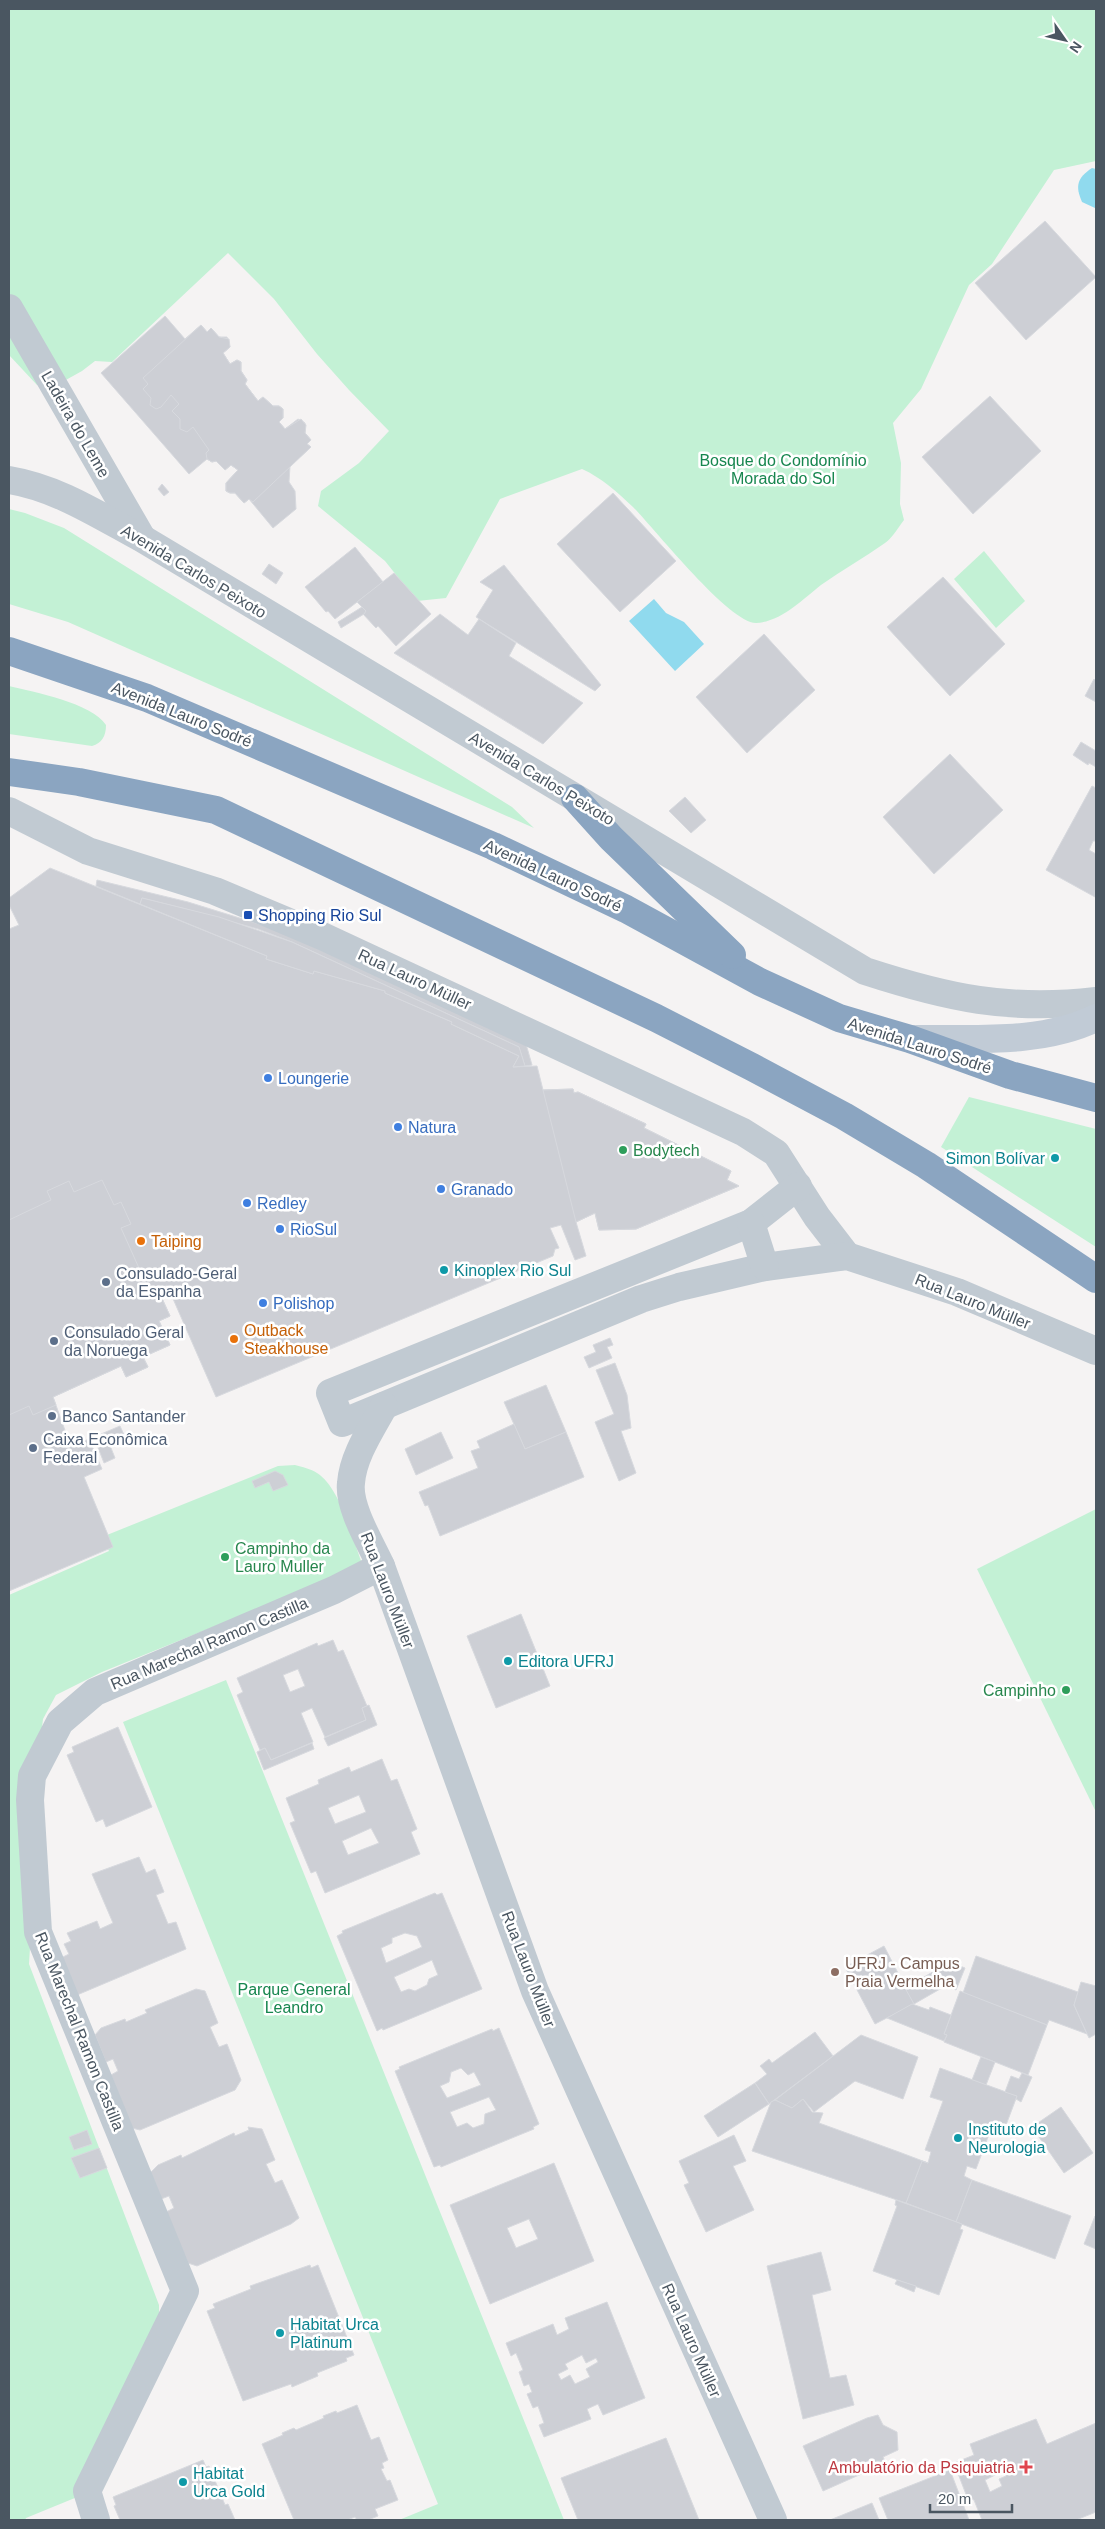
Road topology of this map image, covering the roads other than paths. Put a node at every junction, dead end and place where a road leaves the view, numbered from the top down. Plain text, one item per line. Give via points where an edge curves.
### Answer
1 (9, 308) edge
2 (9, 480) edge
3 (143, 539) junction
4 (9, 651) edge
5 (9, 772) edge
6 (575, 798) junction
7 (9, 811) edge
8 (760, 982) junction
9 (1096, 1001) edge
10 (1096, 1018) edge
11 (910, 1039) junction
12 (1096, 1098) edge
13 (798, 1186) junction
14 (751, 1222) junction
15 (847, 1256) junction
16 (765, 1267) junction
17 (1096, 1279) edge
18 (593, 1287) junction
19 (605, 1314) junction
20 (1096, 1351) edge
21 (384, 1406) junction
22 (381, 1566) junction
23 (96, 2520) edge
24 (773, 2520) edge

1 - 3 street, Ladeira do Leme
2 - 3 street, Avenida Carlos Peixoto via 52,492
3 - 6 street, Avenida Carlos Peixoto
4 - 8 highway, Avenida Lauro Sodré via 147,698 493,846 626,909
5 - 17 highway via 79,782 216,810 656,1018 844,1116 926,1165
6 - 8 highway via 618,845
6 - 9 street, Avenida Carlos Peixoto via 865,971 966,1000 1022,1006
7 - 13 street, Rua Lauro Müller via 88,851 215,892 322,936 743,1132 776,1153
8 - 11 highway, Avenida Lauro Sodré via 839,1018
10 - 11 street via 1057,1032 1026,1036
11 - 12 highway, Avenida Lauro Sodré via 1010,1075
13 - 14 street, Rua Lauro Müller
13 - 15 street, Rua Lauro Müller
14 - 16 street
14 - 18 street, Rua Lauro Müller
15 - 16 street, Rua Lauro Müller
15 - 20 street, Rua Lauro Müller via 957,1292
16 - 19 street, Rua Lauro Müller via 679,1287
18 - 19 street
18 - 21 street, Rua Lauro Müller via 330,1393 342,1423
19 - 21 street, Rua Lauro Müller
21 - 22 street, Rua Lauro Müller via 357,1457 350,1484 353,1505
22 - 23 street, Rua Marechal Ramon Castilla via 334,1590 94,1692 60,1722 32,1776 30,1800 38,1932 185,2291 87,2491
22 - 24 street, Rua Lauro Müller via 535,1991

